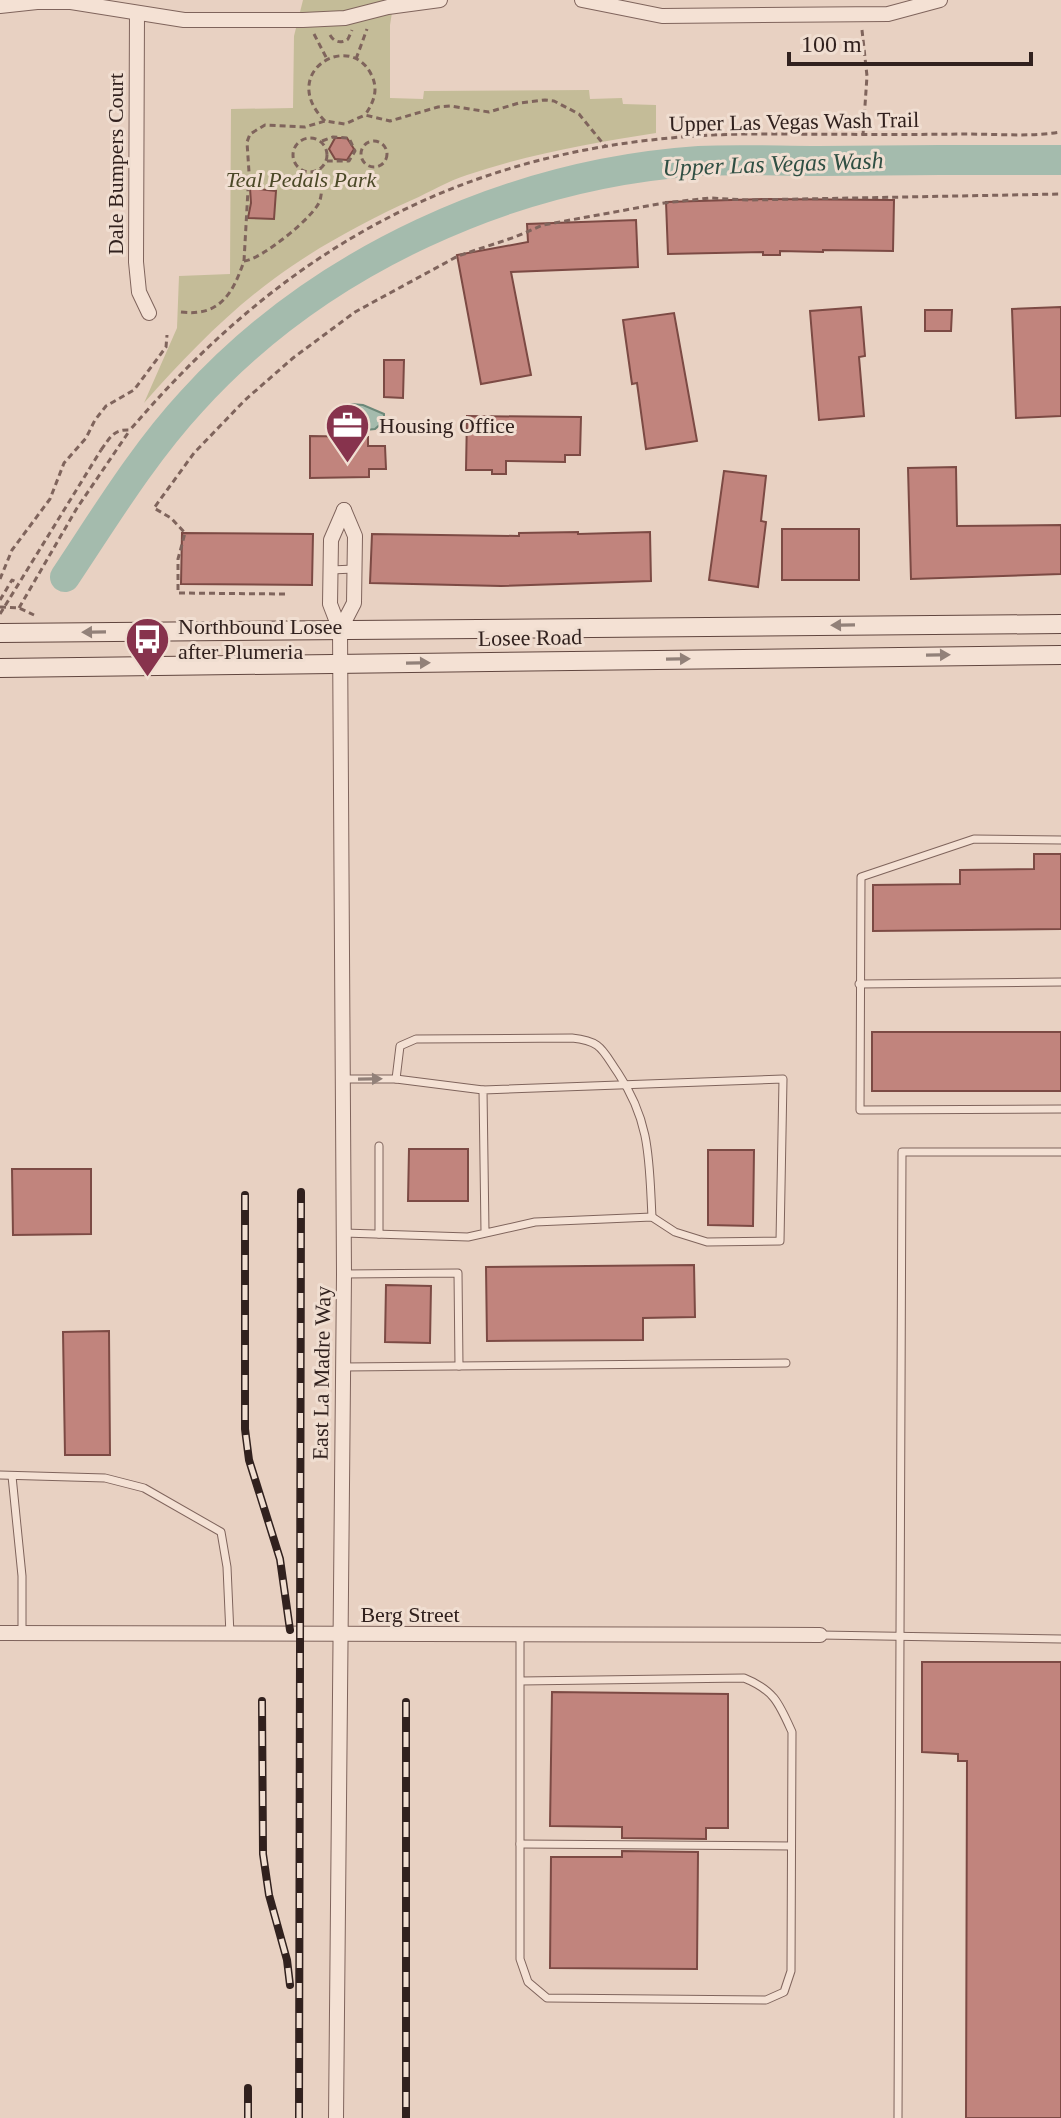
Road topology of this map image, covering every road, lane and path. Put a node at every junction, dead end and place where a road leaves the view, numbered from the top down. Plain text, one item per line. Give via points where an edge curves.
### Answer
1 (440, 0) edge
2 (582, 0) edge
3 (940, 0) edge
4 (0, 6) edge
5 (137, 13) junction
6 (368, 28) dead end
7 (352, 30) dead end
8 (862, 30) dead end
9 (313, 32) dead end
10 (329, 32) dead end
11 (327, 59) junction
12 (356, 59) junction
13 (365, 115) junction
14 (325, 121) junction
15 (305, 127) junction
16 (1061, 132) edge
17 (863, 135) junction
18 (307, 138) junction
19 (321, 141) junction
20 (605, 146) junction
21 (355, 151) junction
22 (362, 151) junction
23 (327, 161) junction
24 (320, 169) junction
25 (1061, 194) edge
26 (244, 261) junction
27 (181, 312) dead end
28 (149, 313) dead end
29 (167, 335) dead end
30 (130, 430) junction
31 (354, 569) junction
32 (331, 570) junction
33 (0, 579) edge
34 (18, 583) junction
35 (285, 594) dead end
36 (0, 600) edge
37 (0, 607) edge
38 (19, 608) junction
39 (0, 614) edge
40 (34, 615) dead end
41 (1061, 624) edge
42 (340, 630) junction
43 (0, 633) edge
44 (1061, 655) edge
45 (340, 664) junction
46 (0, 668) edge
47 (1061, 840) edge
48 (1061, 982) edge
49 (859, 984) junction
50 (343, 1079) junction
51 (396, 1079) junction
52 (626, 1086) junction
53 (483, 1090) junction
54 (1061, 1109) edge
55 (379, 1146) dead end
56 (1061, 1152) edge
57 (652, 1217) junction
58 (485, 1232) junction
59 (344, 1233) junction
60 (379, 1234) junction
61 (344, 1274) junction
62 (786, 1363) dead end
63 (459, 1366) junction
64 (343, 1367) junction
65 (0, 1475) edge
66 (12, 1476) junction
67 (0, 1633) edge
68 (22, 1633) junction
69 (230, 1635) junction
70 (820, 1635) joint
71 (339, 1636) junction
72 (520, 1636) junction
73 (899, 1637) junction
74 (1061, 1639) edge
75 (521, 1681) junction
76 (520, 1844) junction
77 (791, 1846) junction
78 (336, 2118) edge
79 (898, 2118) edge

1 - 5 street via 345,18 303,20 184,20
2 - 3 street via 662,16 888,14
4 - 5 street via 71,2
5 - 28 street, Dale Bumpers Court via 136,262 139,292
6 - 12 path
7 - 10 path via 341,42
8 - 17 path via 867,76
9 - 11 path
11 - 12 path
11 - 14 path via 313,71 308,92
12 - 13 path via 368,68 376,88
13 - 14 path via 345,124
13 - 20 path via 390,121 438,107 489,112 535,100 554,101 579,114
14 - 15 path
15 - 18 path
15 - 26 path via 265,125 250,134
16 - 17 path, Upper Las Vegas Wash Trail
17 - 20 path, Upper Las Vegas Wash Trail via 686,137
18 - 19 path
18 - 24 path via 295,146 295,162 308,172
19 - 21 path via 349,138
19 - 23 path
20 - 30 path, Upper Las Vegas Wash Trail via 478,178 388,217 331,249 236,319
21 - 22 path
21 - 23 path via 349,161
22 - 22 path via 365,163 372,166 383,163 387,155 378,141
23 - 24 path
24 - 26 path via 316,210 263,254
25 - 35 path via 688,200 543,225 428,270 355,312 293,358 194,453 154,508 185,533 178,593
26 - 27 path via 218,306 206,312
29 - 33 path via 166,347 134,390 106,406 64,463 50,499 12,550
30 - 34 path, Upper Las Vegas Wash Trail, bridge via 113,433
30 - 38 path
31 - 32 lane
31 - 32 street, East La Madre Way via 355,536 344,510 331,540
31 - 42 street, East La Madre Way via 354,603
32 - 42 street, East La Madre Way via 330,604
34 - 36 path via 12,580
34 - 39 path, Upper Las Vegas Wash Trail, bridge
37 - 38 path
38 - 40 path
41 -> 42 main road, Losee Road
42 -> 43 main road, Losee Road
42 - 45 street, East La Madre Way
45 -> 44 main road, Losee Road
45 - 46 main road, Losee Road
45 - 50 street, East La Madre Way
47 - 49 lane via 974,839 861,877
48 - 49 lane
49 - 54 lane via 860,1110
50 -> 51 lane
50 - 59 street, East La Madre Way
51 - 52 lane via 400,1046 416,1039 572,1038 601,1048
51 - 53 lane
52 - 53 lane
52 - 57 lane via 643,1119
52 - 57 lane via 783,1079 780,1241 707,1242 675,1232
53 - 58 lane
55 - 60 lane
56 - 73 lane via 902,1152
57 - 58 lane via 535,1222
58 - 60 lane via 468,1237
59 - 60 lane
59 - 61 street, East La Madre Way
61 - 63 lane via 458,1273
61 - 64 street, East La Madre Way
62 - 63 lane
63 - 64 lane
64 - 71 street, East La Madre Way
65 - 66 lane
66 - 68 lane
66 - 69 lane via 105,1478 144,1488 221,1532
67 - 68 street, Berg Street
68 - 69 street, Berg Street
69 - 71 street, Berg Street
70 - 72 street, Berg Street
70 - 73 lane
71 - 72 street, Berg Street
71 - 78 street, East La Madre Way
72 - 75 lane
73 - 74 lane
73 - 79 lane
75 - 76 lane
75 - 77 lane via 744,1678 765,1687 792,1732
76 - 77 lane
76 - 77 lane via 520,1959 528,1982 547,1998 578,1999 766,2000 784,1992 791,1971

